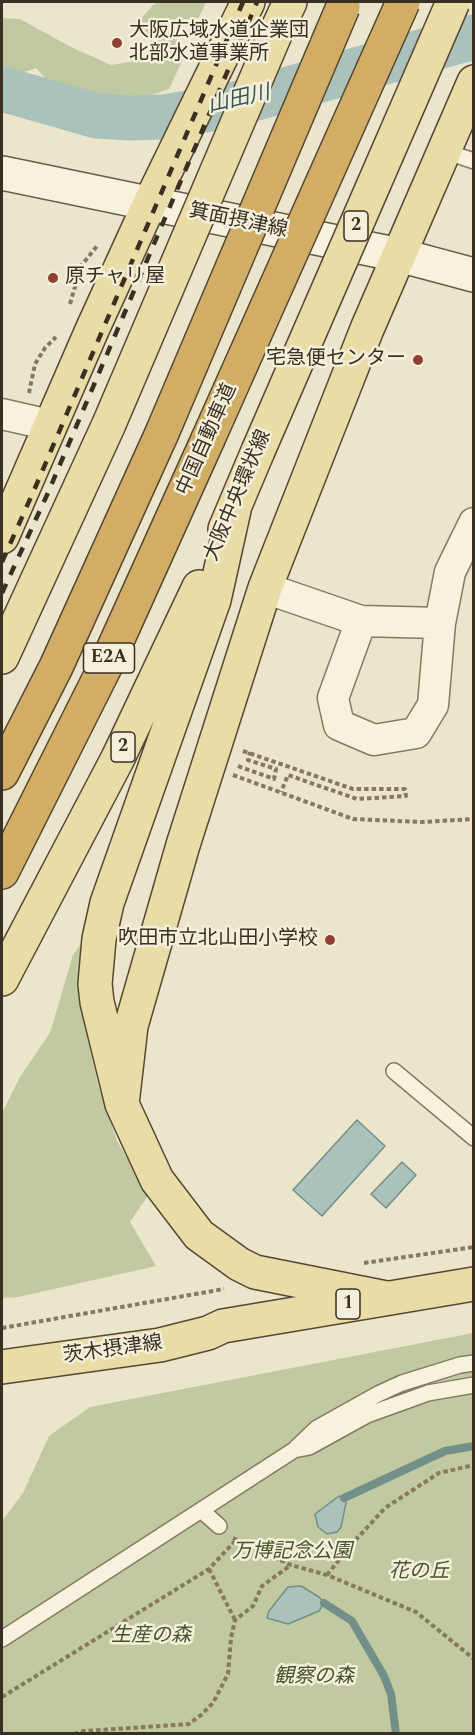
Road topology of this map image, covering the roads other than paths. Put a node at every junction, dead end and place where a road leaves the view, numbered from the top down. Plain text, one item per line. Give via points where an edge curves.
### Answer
1 (248, 2) edge
2 (403, 2) edge
3 (453, 2) edge
4 (344, 4) edge
5 (283, 16) edge
6 (473, 83) edge
7 (459, 156) edge
8 (2, 173) edge
9 (150, 203) junction
10 (399, 255) junction
11 (474, 275) edge
12 (2, 414) edge
13 (50, 425) junction
14 (234, 510) junction
15 (69, 513) junction
16 (474, 523) edge
17 (2, 537) edge
18 (265, 588) junction
19 (361, 621) junction
20 (440, 623) junction
21 (2, 626) edge
22 (2, 657) edge
23 (2, 773) edge
24 (2, 872) edge
25 (2, 980) edge
26 (394, 1071) dead end
27 (122, 1104) junction
28 (474, 1138) edge
29 (474, 1284) edge
30 (386, 1298) junction
31 (222, 1326) junction
32 (2, 1350) edge
33 (474, 1363) edge
34 (2, 1367) edge
35 (474, 1384) edge
36 (294, 1450) junction
37 (201, 1510) junction
38 (219, 1526) road end
39 (2, 1639) edge

1 - 9 main road
2 - 24 highway, 中国自動車道 / E2A, bridge via 107,663
3 - 14 main road, 大阪中央環状線 / 2, bridge
4 - 23 highway, E2A, bridge via 162,433 56,667
5 - 15 main road, bridge
6 - 7 main road
7 - 10 main road
8 - 9 main road, 箕面摂津線
9 - 10 main road, 箕面摂津線
9 - 13 main road
10 - 11 main road, 箕面摂津線
10 - 18 main road
12 - 13 street
13 - 17 main road
14 - 25 main road, 大阪中央環状線 / 2 via 118,758
14 - 27 main road via 214,600 103,917 96,967 97,1002
15 - 21 main road
15 - 22 main road
16 - 20 street via 450,572
18 - 19 street
18 - 27 main road via 228,738 183,845 131,1026
19 - 20 street
19 - 20 street via 333,698 339,725 374,740 416,733 433,705
26 - 28 lane
27 - 30 main road via 158,1179 199,1235 255,1272
29 - 30 main road, 茨木摂津線 / 1
30 - 31 main road, 茨木摂津線 / 1
31 - 32 main road, 茨木摂津線 / 1 via 204,1322
31 - 34 main road, 茨木摂津線 / 1 via 160,1345
33 - 36 lane via 402,1383 378,1394 317,1428
35 - 36 lane via 428,1393 367,1415 309,1447
36 - 37 lane
37 - 38 lane
37 - 39 lane

